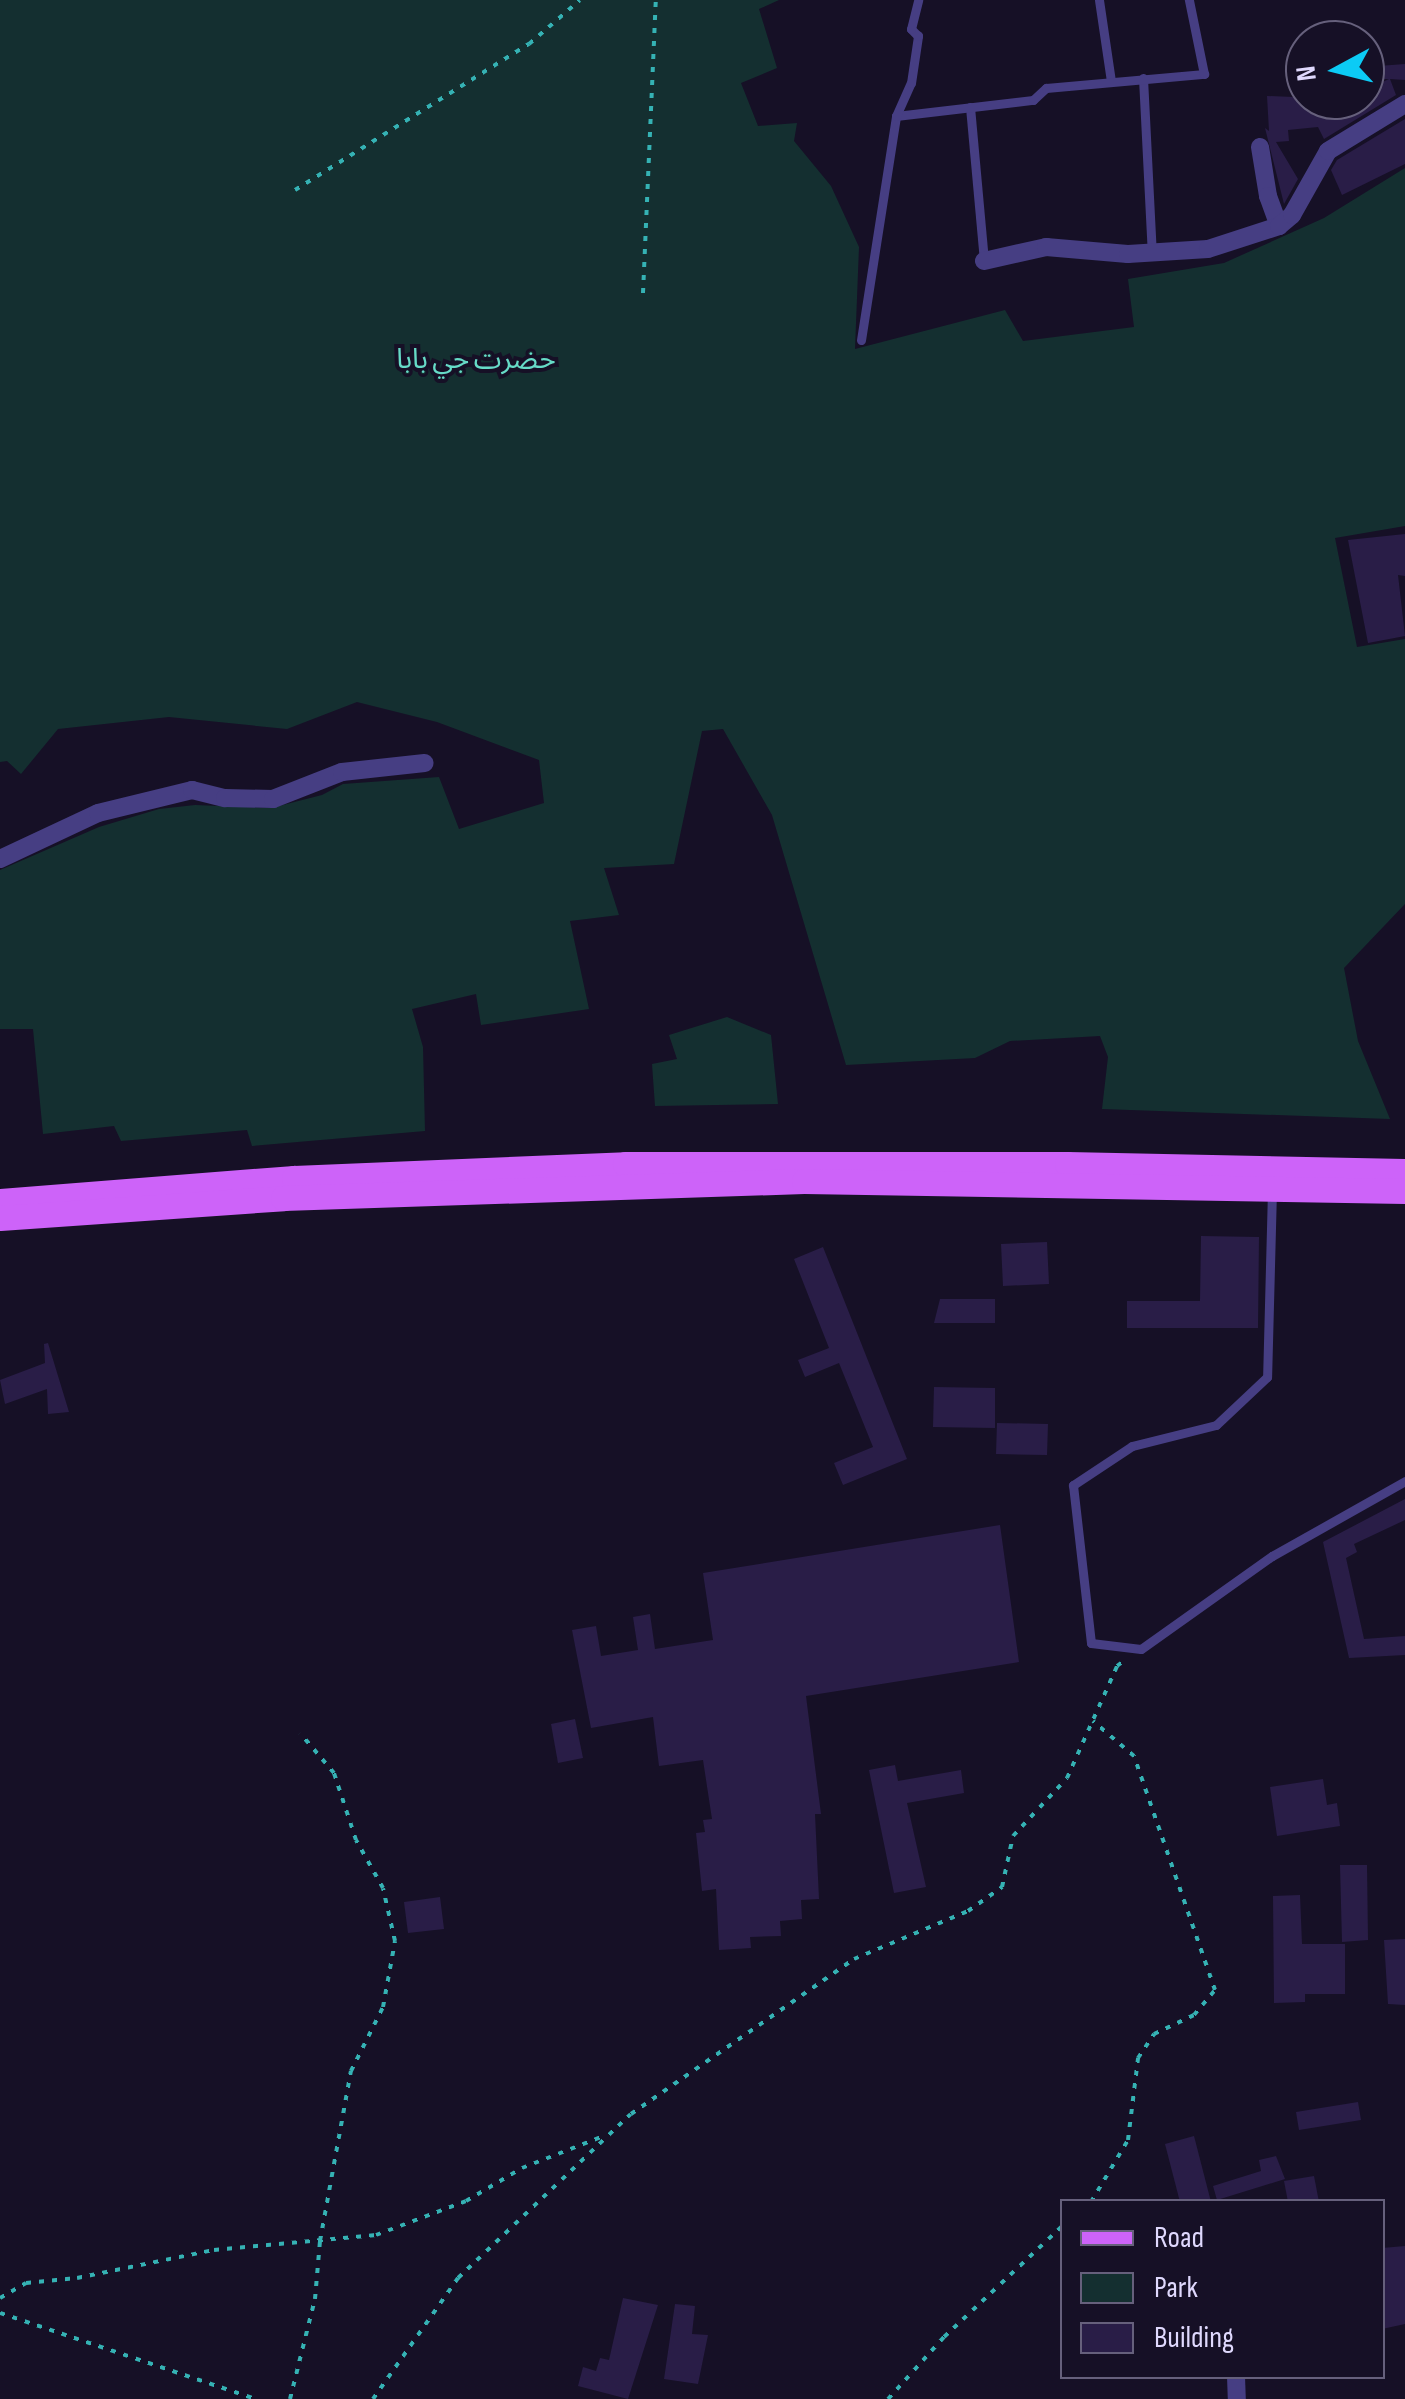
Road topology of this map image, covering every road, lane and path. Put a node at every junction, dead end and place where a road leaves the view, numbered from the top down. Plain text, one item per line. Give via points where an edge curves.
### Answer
1 (580, 0) edge
2 (656, 0) edge
3 (918, 0) edge
4 (1099, 0) edge
5 (1190, 0) edge
6 (1143, 78) junction
7 (1110, 81) junction
8 (1405, 104) edge
9 (970, 107) junction
10 (896, 116) junction
11 (1260, 146) dead end
12 (295, 190) dead end
13 (1280, 226) junction
14 (1152, 253) junction
15 (984, 261) joint
16 (644, 292) dead end
17 (861, 340) dead end
18 (424, 763) dead end
19 (0, 859) edge
20 (1405, 1171) edge
21 (615, 1175) junction
22 (1272, 1178) junction
23 (1405, 1192) edge
24 (0, 1201) edge
25 (0, 1218) edge
26 (1405, 1481) edge
27 (1141, 1649) junction
28 (1092, 1721) junction
29 (300, 1734) dead end
30 (610, 2134) junction
31 (1093, 2199) edge
32 (1060, 2228) edge
33 (320, 2241) junction
34 (0, 2298) edge
35 (0, 2313) edge
36 (256, 2399) edge
37 (290, 2399) edge
38 (373, 2399) edge
39 (888, 2399) edge

1 - 12 path via 528,44
2 - 16 path
3 - 10 lane via 911,84
4 - 7 lane
5 - 6 lane via 1204,74
6 - 7 lane
6 - 14 lane
7 - 9 lane
8 - 13 street via 1328,151
9 - 10 lane
9 - 15 lane
10 - 17 lane
11 - 13 street
13 - 14 street via 1208,249
14 - 15 street via 1046,246
18 - 19 street via 342,772 274,798 192,790 98,813
20 - 22 main road
21 - 22 main road
21 - 24 main road via 294,1178
21 - 25 main road
22 - 23 main road
22 - 27 lane via 1268,1377 1216,1425 1132,1446 1073,1485 1091,1643
26 - 27 lane via 1272,1556
27 - 28 path via 1117,1666
28 - 30 path via 1067,1778 1013,1836 1002,1887 968,1910 854,1959
28 - 31 path via 1134,1756 1215,1990 1194,2015 1154,2034 1138,2058 1128,2140
29 - 33 path via 334,1773 356,1840 384,1888 395,1941 382,2006 351,2071
30 - 33 path via 418,2220 376,2235
30 - 38 path via 458,2278
32 - 39 path via 944,2336
33 - 34 path via 214,2250 26,2282
33 - 37 path via 315,2299
35 - 36 path

